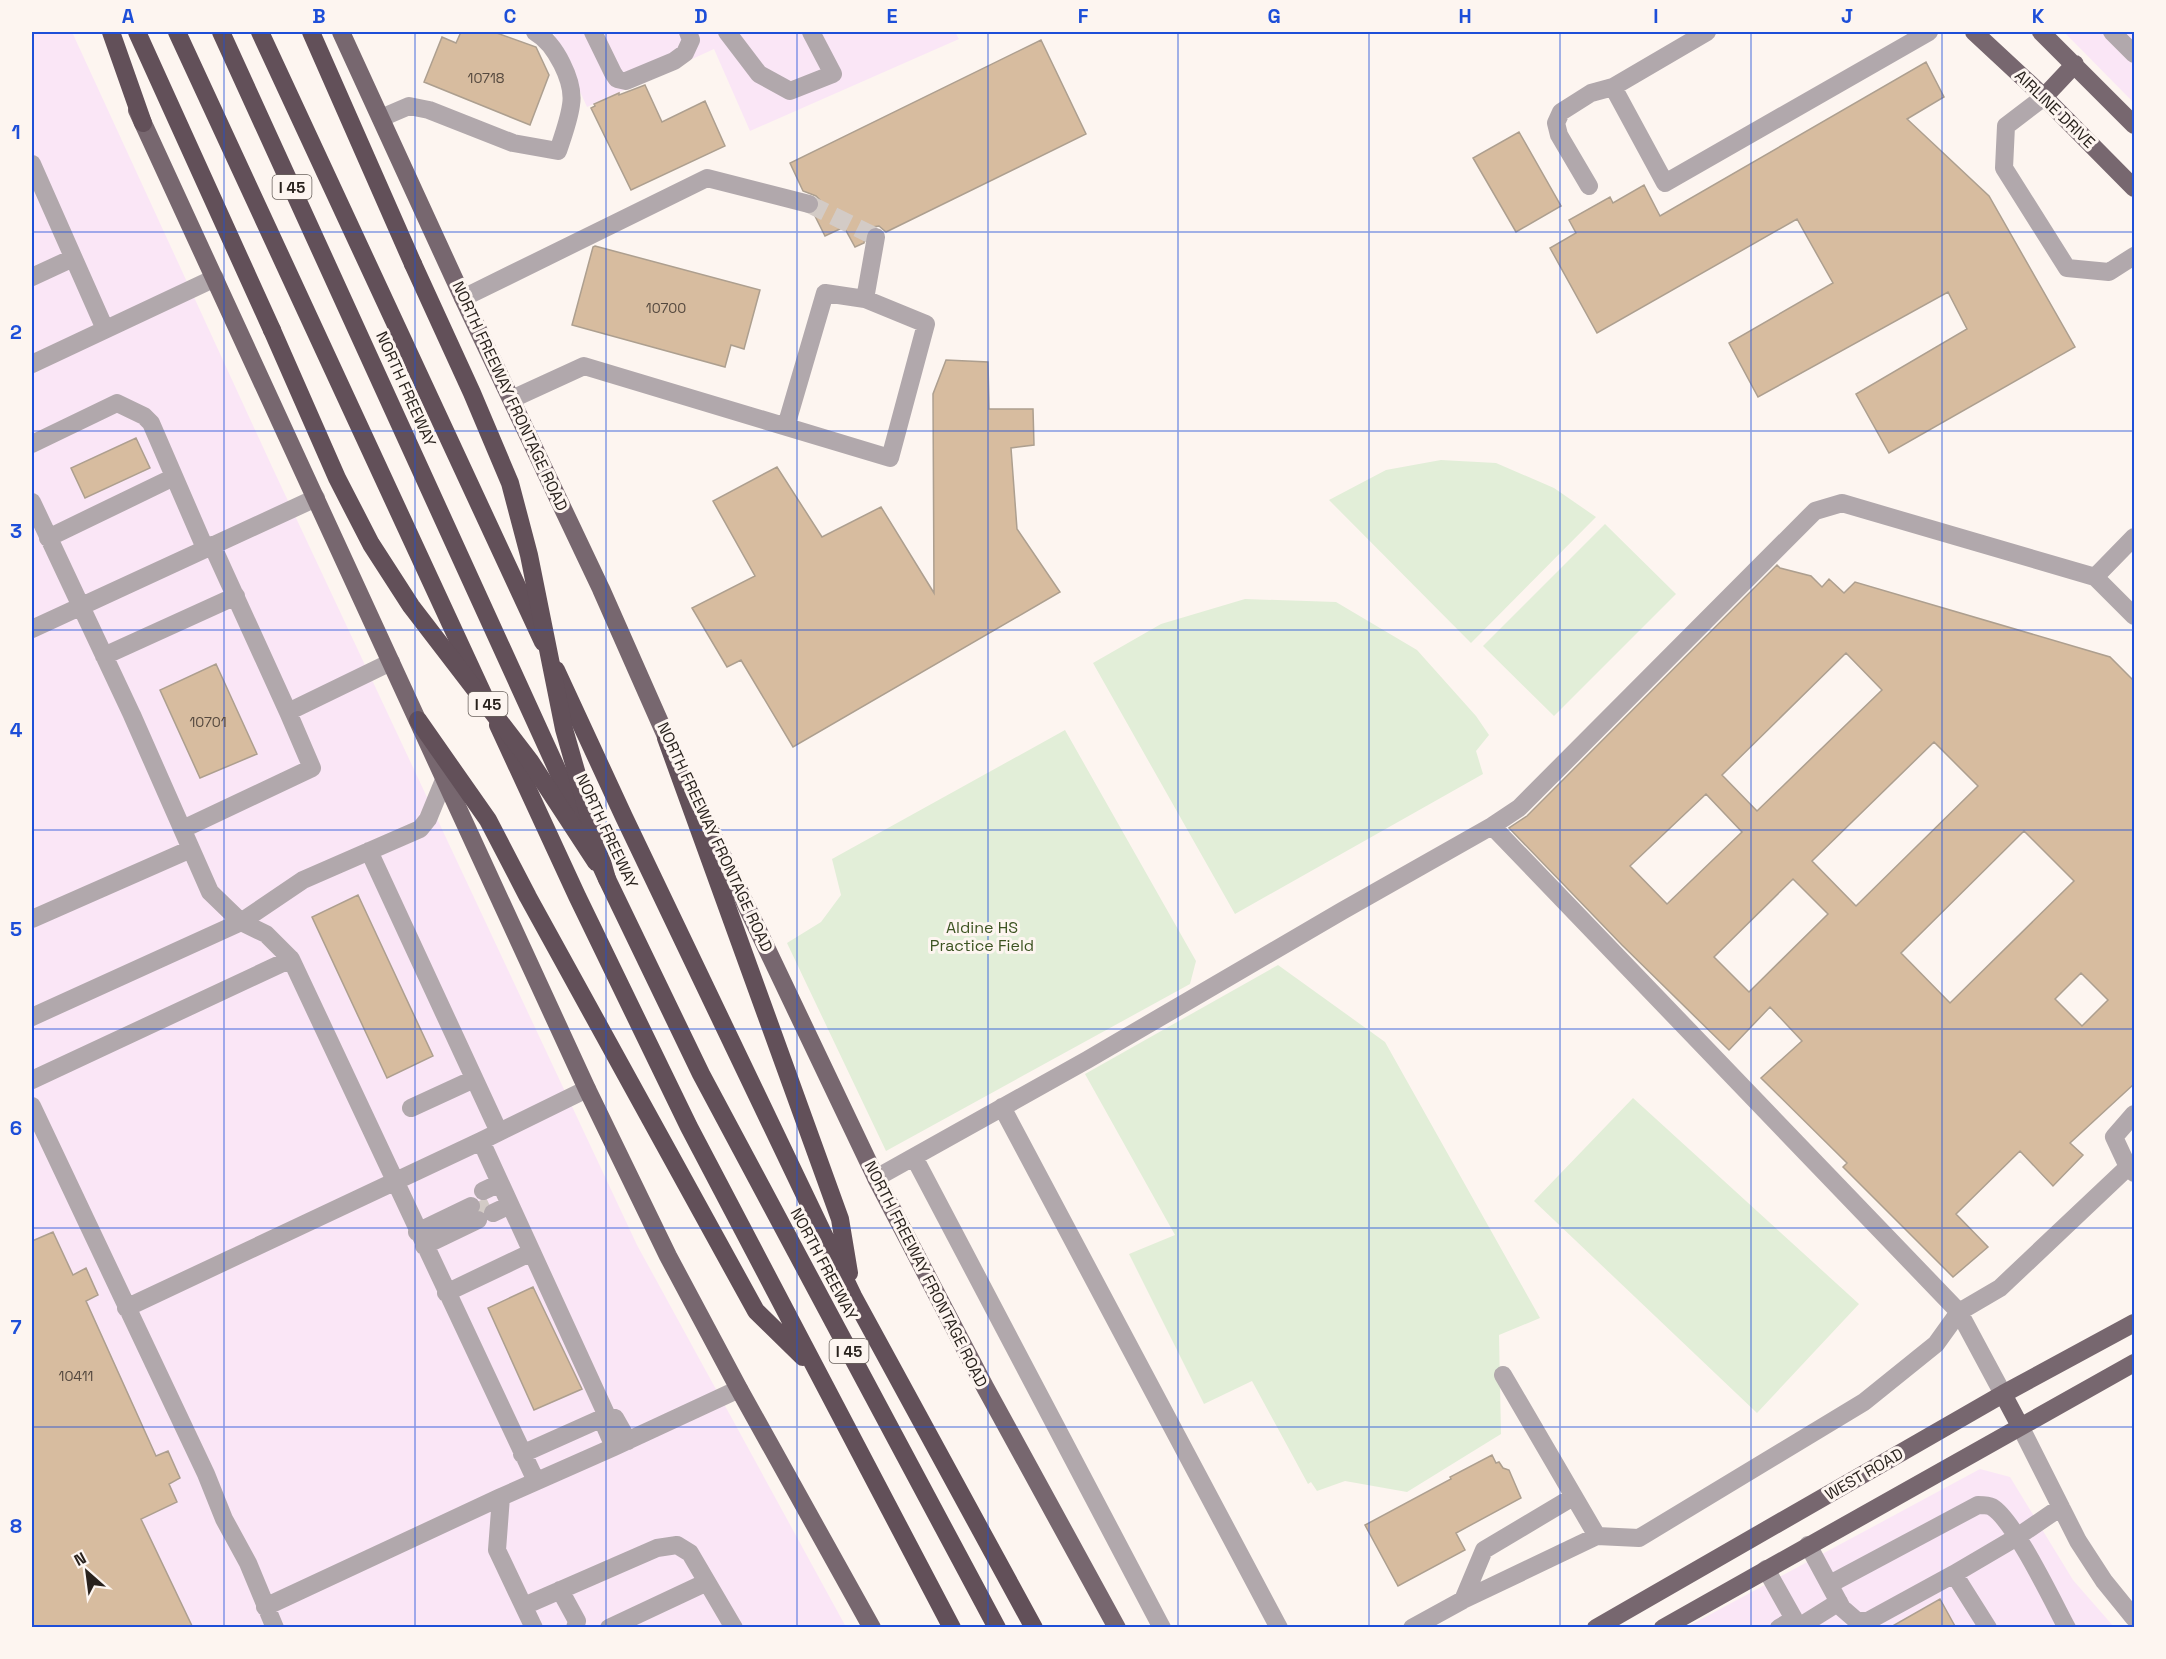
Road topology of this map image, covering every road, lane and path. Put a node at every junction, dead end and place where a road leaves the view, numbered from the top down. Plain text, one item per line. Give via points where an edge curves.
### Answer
1 (101, 32) edge
2 (111, 32) edge
3 (136, 32) edge
4 (177, 32) edge
5 (221, 32) edge
6 (260, 32) edge
7 (311, 32) edge
8 (341, 32) edge
9 (535, 32) edge
10 (593, 32) edge
11 (687, 32) edge
12 (727, 32) edge
13 (811, 32) edge
14 (1707, 32) edge
15 (1929, 32) edge
16 (1974, 32) edge
17 (2041, 32) edge
18 (2112, 32) edge
19 (2134, 54) edge
20 (2075, 64) junction
21 (1612, 87) junction
22 (2044, 97) junction
23 (381, 118) junction
24 (144, 123) junction
25 (2134, 125) edge
26 (32, 164) edge
27 (1589, 186) dead end
28 (2134, 188) edge
29 (809, 204) tunnel mouth
30 (876, 237) dead end
31 (2134, 256) edge
32 (73, 258) junction
33 (32, 277) edge
34 (215, 278) junction
35 (463, 298) junction
36 (865, 298) junction
37 (105, 329) junction
38 (32, 364) edge
39 (512, 399) junction
40 (786, 426) junction
41 (32, 444) edge
42 (174, 477) junction
43 (316, 498) junction
44 (32, 502) edge
45 (2134, 537) edge
46 (48, 538) junction
47 (209, 546) junction
48 (2095, 577) junction
49 (236, 596) junction
50 (80, 606) junction
51 (2134, 616) edge
52 (32, 629) edge
53 (104, 656) junction
54 (391, 662) junction
55 (288, 712) junction
56 (418, 720) junction
57 (666, 738) junction
58 (444, 780) junction
59 (1492, 826) junction
60 (183, 829) junction
61 (191, 849) junction
62 (369, 851) junction
63 (607, 879) junction
64 (32, 919) edge
65 (242, 922) junction
66 (291, 959) junction
67 (32, 1017) edge
68 (474, 1079) junction
69 (32, 1080) edge
70 (587, 1089) junction
71 (32, 1106) edge
72 (1002, 1107) junction
73 (411, 1108) dead end
74 (2134, 1114) edge
75 (499, 1132) junction
76 (38, 1136) edge
77 (481, 1142) junction
78 (914, 1158) junction
79 (2131, 1170) edge
80 (876, 1178) junction
81 (394, 1182) junction
82 (505, 1194) junction
83 (419, 1235) junction
84 (532, 1252) junction
85 (446, 1293) junction
86 (853, 1296) junction
87 (126, 1308) junction
88 (1959, 1312) junction
89 (2134, 1323) edge
90 (2134, 1363) edge
91 (815, 1369) junction
92 (1503, 1375) dead end
93 (738, 1389) junction
94 (2003, 1394) junction
95 (607, 1416) junction
96 (2020, 1426) junction
97 (621, 1444) junction
98 (522, 1454) junction
99 (536, 1481) junction
100 (501, 1497) junction
101 (1573, 1497) junction
102 (2061, 1507) junction
103 (1597, 1536) junction
104 (2017, 1537) junction
105 (1808, 1545) junction
106 (1766, 1569) junction
107 (1954, 1574) junction
108 (707, 1582) junction
109 (1830, 1584) junction
110 (560, 1590) junction
111 (1463, 1600) junction
112 (1839, 1602) junction
113 (524, 1606) junction
114 (265, 1607) junction
115 (2134, 1618) edge
116 (1793, 1625) edge
117 (275, 1628) edge
118 (534, 1628) edge
119 (575, 1628) edge
120 (609, 1628) edge
121 (734, 1628) edge
122 (872, 1628) edge
123 (952, 1628) edge
124 (996, 1628) edge
125 (1034, 1628) edge
126 (1118, 1628) edge
127 (1162, 1628) edge
128 (1279, 1628) edge
129 (1412, 1628) edge
130 (1596, 1628) edge
131 (1663, 1628) edge
132 (1988, 1628) edge
133 (2067, 1628) edge

1 - 24 main road
2 - 24 highway
3 - 63 highway, bridge via 337,478 371,544 411,606 530,760
4 - 91 highway, I 45 via 577,896 689,1127
5 - 63 highway, NORTH FREEWAY / I 45, bridge
6 - 86 highway, NORTH FREEWAY / I 45 via 619,806
7 - 63 highway, bridge via 510,483 529,555 564,729
8 - 23 main road, NORTH FREEWAY FRONTAGE ROAD
9 - 23 street via 545,37 565,67 572,103 558,151 513,143 409,106
10 - 11 street via 617,79 626,81 685,53 691,40
12 - 13 street via 759,74 790,91 833,74
14 - 21 street
15 - 21 street via 1665,183
16 - 22 main road, AIRLINE DRIVE
17 - 20 main road
18 - 19 street
20 - 22 main road
20 - 25 main road
21 - 27 street via 1581,99 1561,112 1556,123
22 - 28 main road, AIRLINE DRIVE
22 - 31 street via 2006,126 2004,168 2067,268 2109,272
23 - 35 main road, NORTH FREEWAY FRONTAGE ROAD
24 - 34 main road
26 - 32 street
29 - 35 street via 707,178
30 - 36 street
32 - 33 street
32 - 37 street
34 - 37 street
34 - 43 main road
35 - 39 main road, NORTH FREEWAY FRONTAGE ROAD
36 - 40 street via 825,293
36 - 40 street via 926,324 890,458
37 - 38 street
39 - 40 street via 584,366
39 - 57 main road, NORTH FREEWAY FRONTAGE ROAD
41 - 42 street via 117,403 151,423
42 - 46 street
42 - 47 street
43 - 47 street
43 - 54 main road
44 - 46 street
45 - 48 street
46 - 50 street
47 - 49 street
47 - 50 street
48 - 51 street
48 - 59 street via 1842,503 1815,511 1519,808
49 - 53 street
49 - 55 street
50 - 52 street
50 - 53 street
53 - 60 street
54 - 55 street
54 - 56 main road
55 - 60 street via 312,768
56 - 58 main road
56 - 91 highway via 488,820 756,1311
57 - 80 main road, NORTH FREEWAY FRONTAGE ROAD
57 - 86 highway via 840,1219
58 - 62 street via 420,829
58 - 70 main road
59 - 72 street
59 - 88 street
60 - 61 street
61 - 64 street
61 - 65 street via 210,892
62 - 65 street via 303,880
62 - 68 street
63 - 124 highway, NORTH FREEWAY / I 45 via 700,1074
65 - 66 street via 267,934
65 - 67 street
66 - 69 street
66 - 81 street
68 - 73 street
68 - 75 street
70 - 75 street
70 - 93 main road
71 - 76 street
72 - 78 street
72 - 128 street
74 - 79 street via 2114,1137
75 - 77 street
76 - 87 street
77 - 81 street
77 - 82 street
78 - 80 street
78 - 127 street
79 - 88 street via 2000,1288
80 - 126 main road, NORTH FREEWAY FRONTAGE ROAD
81 - 83 street
81 - 87 street
82 - 83 street
82 - 84 street
83 - 85 street
84 - 85 street
84 - 95 street
85 - 98 street
86 - 125 highway, NORTH FREEWAY / I 45
87 - 114 street via 248,1563
88 - 94 street
88 - 103 street via 1936,1344 1854,1408 1639,1538
89 - 94 main road, WEST ROAD
90 - 96 main road, WEST ROAD
91 - 123 highway, I 45
92 - 101 street
93 - 97 street
93 - 122 main road
94 - 96 main road
94 - 130 main road, WEST ROAD
95 - 97 street via 615,1418
95 - 98 street
96 - 102 street
96 - 105 main road, WEST ROAD
97 - 99 street
98 - 99 street
99 - 100 street
100 - 113 street via 497,1550
100 - 114 street
101 - 103 street
101 - 111 street via 1484,1550
102 - 104 street
102 - 115 street via 2093,1565
103 - 111 street
104 - 107 street
104 - 109 street via 2000,1514 1989,1505 1978,1505
104 - 133 street
105 - 106 main road, WEST ROAD
105 - 109 street
106 - 116 street
106 - 131 main road, WEST ROAD
107 - 112 street via 1868,1621 1857,1621
107 - 132 street
108 - 110 street via 690,1553 677,1545 657,1548
108 - 120 street
108 - 121 street
109 - 112 street
110 - 113 street
110 - 119 street via 577,1621
111 - 129 street
112 - 116 street
113 - 118 street
114 - 117 street

